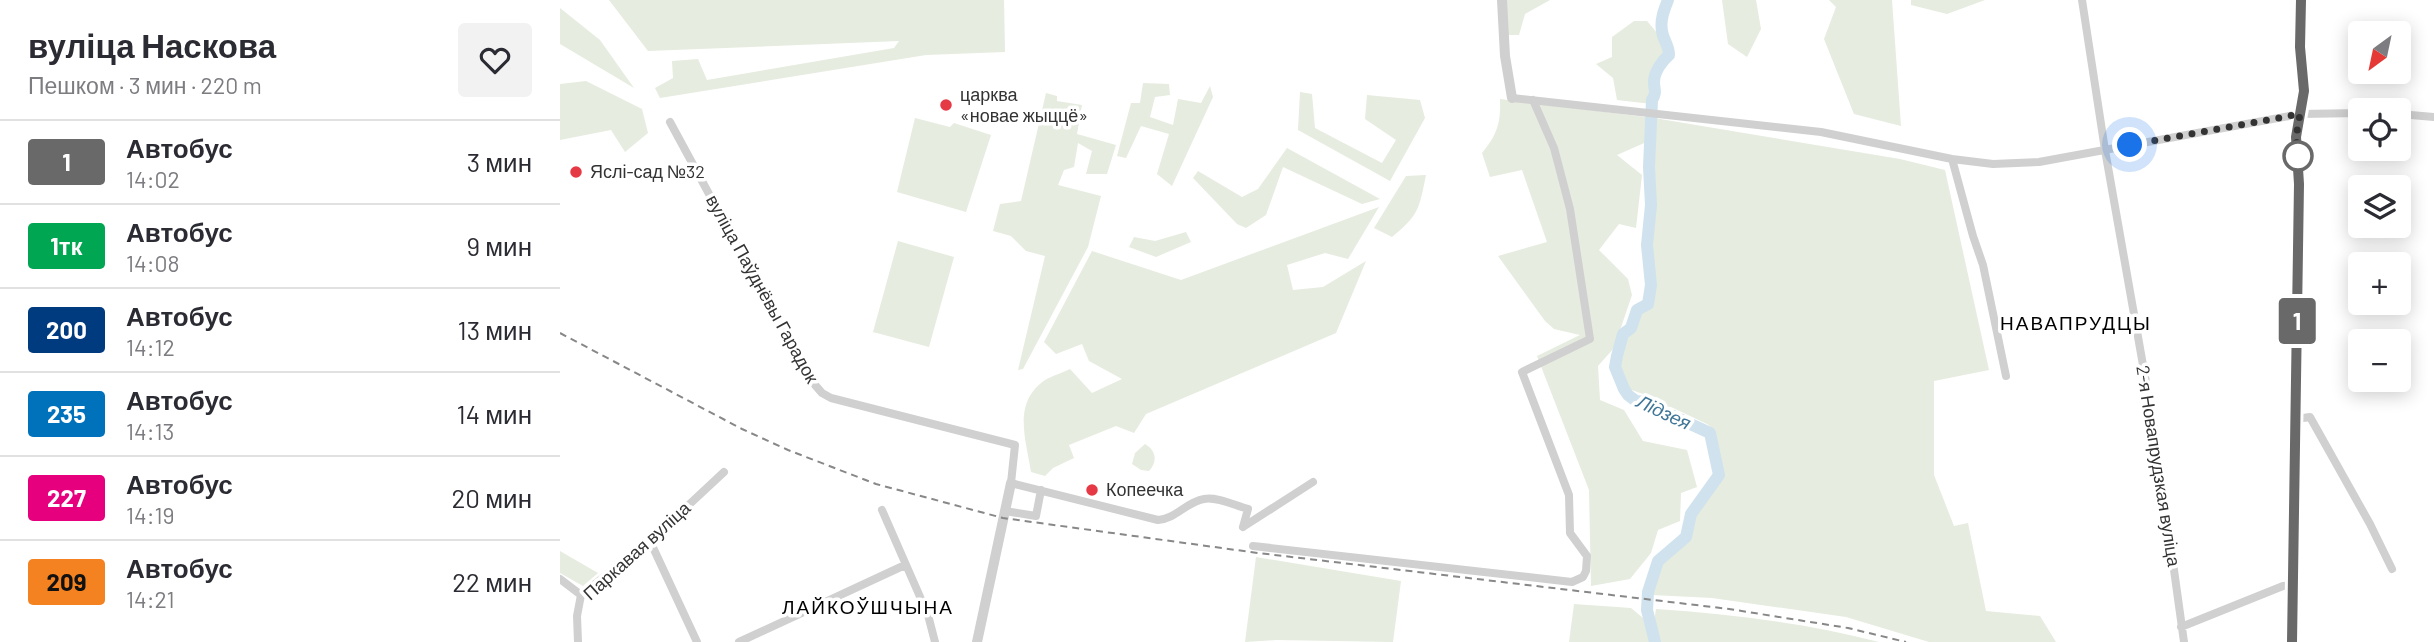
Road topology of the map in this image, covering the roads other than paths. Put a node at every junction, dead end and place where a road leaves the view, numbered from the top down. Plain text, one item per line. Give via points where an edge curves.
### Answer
1 (1502, 0) edge
2 (2082, 0) edge
3 (2301, 0) edge
4 (1512, 98) joint
5 (1533, 100) junction
6 (2348, 113) edge
7 (2300, 114) junction
8 (2411, 115) edge
9 (2434, 117) edge
10 (670, 122) dead end
11 (2105, 150) junction
12 (1952, 159) junction
13 (2006, 376) dead end
14 (2296, 419) junction
15 (724, 472) dead end
16 (1313, 482) dead end
17 (1011, 483) junction
18 (1041, 490) junction
19 (882, 510) dead end
20 (1004, 515) junction
21 (650, 541) junction
22 (1253, 546) dead end
23 (905, 565) junction
24 (2392, 569) dead end
25 (560, 579) edge
26 (2293, 585) junction
27 (581, 595) junction
28 (2182, 627) junction
29 (578, 642) edge
30 (696, 642) edge
31 (739, 642) edge
32 (935, 642) edge
33 (977, 642) edge
34 (2184, 642) edge
35 (2292, 642) edge

1 - 4 street
2 - 11 street, 2-я Новапрудзкая вуліца
3 - 7 main road via 2296,90
4 - 5 street
5 - 12 street via 1821,132
5 - 22 street via 1554,148 1570,209 1590,339 1522,372 1569,495 1570,533 1587,556 1583,577 1572,582
6 - 7 street
7 - 11 street
7 - 14 main road via 2296,137
8 - 9 street
10 - 17 street, вуліца Паўднёвы Гарадок via 792,347 822,393 1015,445
11 - 12 street via 2039,162 1993,164
11 - 28 street, 2-я Новапрудзкая вуліца via 2155,433
12 - 13 street via 1983,265
14 - 24 street via 2310,417
14 - 26 main road
15 - 21 street, Паркавая вуліца
16 - 18 street via 1243,527 1248,509 1207,498 1158,520
17 - 18 street
17 - 20 street, вуліца Паўднёвы Гарадок
18 - 20 street via 1036,516
19 - 23 street
20 - 33 street, вуліца Паўднёвы Гарадок
21 - 27 street, Паркавая вуліца
21 - 30 street
23 - 31 street
23 - 32 street
25 - 27 street
26 - 28 street
26 - 35 main road
27 - 29 street, Паркавая вуліца
28 - 34 street, 2-я Новапрудзкая вуліца

